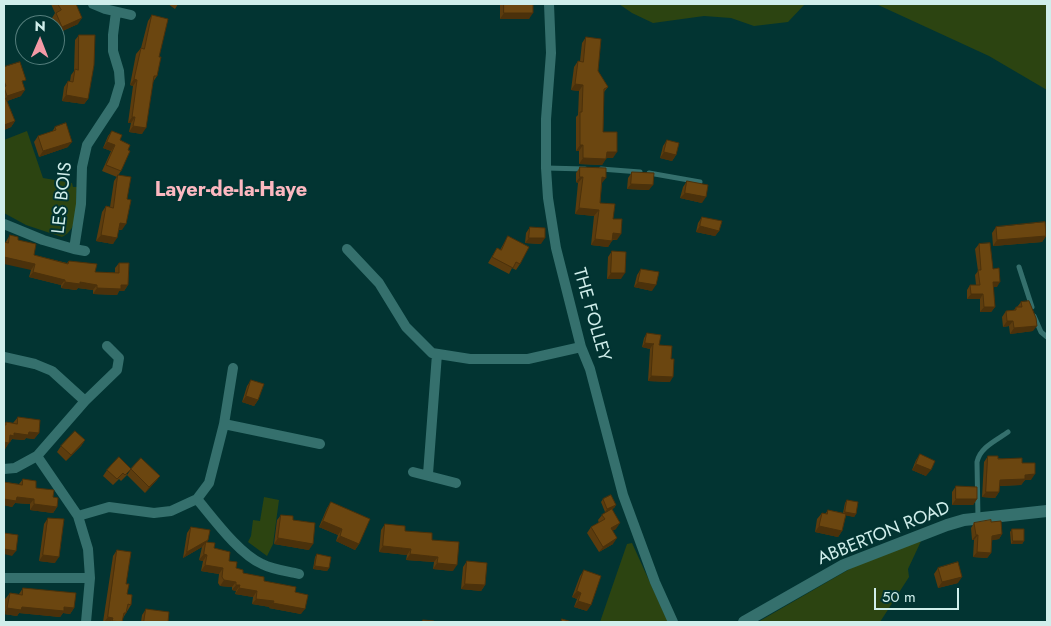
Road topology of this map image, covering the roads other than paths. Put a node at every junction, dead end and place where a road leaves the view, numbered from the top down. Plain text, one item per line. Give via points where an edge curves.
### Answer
1 (93, 4) edge
2 (549, 4) edge
3 (116, 12) junction
4 (131, 15) dead end
5 (546, 168) junction
6 (700, 182) edge
7 (4, 224) edge
8 (74, 249) junction
9 (347, 250) dead end
10 (85, 251) dead end
11 (1019, 267) dead end
12 (1047, 337) edge
13 (107, 346) dead end
14 (581, 347) junction
15 (437, 354) junction
16 (4, 357) edge
17 (233, 368) dead end
18 (85, 401) junction
19 (224, 424) junction
20 (1008, 432) dead end
21 (320, 444) dead end
22 (37, 456) junction
23 (4, 469) edge
24 (414, 472) dead end
25 (428, 474) junction
26 (456, 483) dead end
27 (197, 499) junction
28 (1047, 510) edge
29 (78, 516) junction
30 (978, 519) junction
31 (300, 574) dead end
32 (4, 578) edge
33 (90, 578) junction
34 (86, 622) edge
35 (672, 622) edge
36 (744, 622) edge

1 - 3 street
2 - 5 street, THE FOLLEY via 551,52
3 - 4 street
3 - 8 street, LES BOIS via 113,43 120,84 114,104 87,145
5 - 6 lane via 640,172
5 - 14 street, THE FOLLEY via 556,248
7 - 8 street, LES BOIS
8 - 10 street, LES BOIS
9 - 15 street via 379,283 406,327 432,353
11 - 12 lane via 1036,320
13 - 18 street via 118,358 116,370
14 - 15 street via 528,359 470,359
14 - 35 street, THE FOLLEY via 590,369 623,495
15 - 25 street
16 - 18 street via 52,371
17 - 19 street
18 - 22 street
19 - 21 street
19 - 27 street via 209,483
20 - 30 lane via 979,455
22 - 23 street via 15,468
22 - 29 street
24 - 25 street
25 - 26 street
27 - 29 street via 172,511 154,513 109,507
27 - 31 street via 251,557 261,564
28 - 30 street, ABBERTON ROAD
29 - 33 street via 88,549
30 - 36 street, ABBERTON ROAD via 947,525 844,565
32 - 33 street
33 - 34 street

